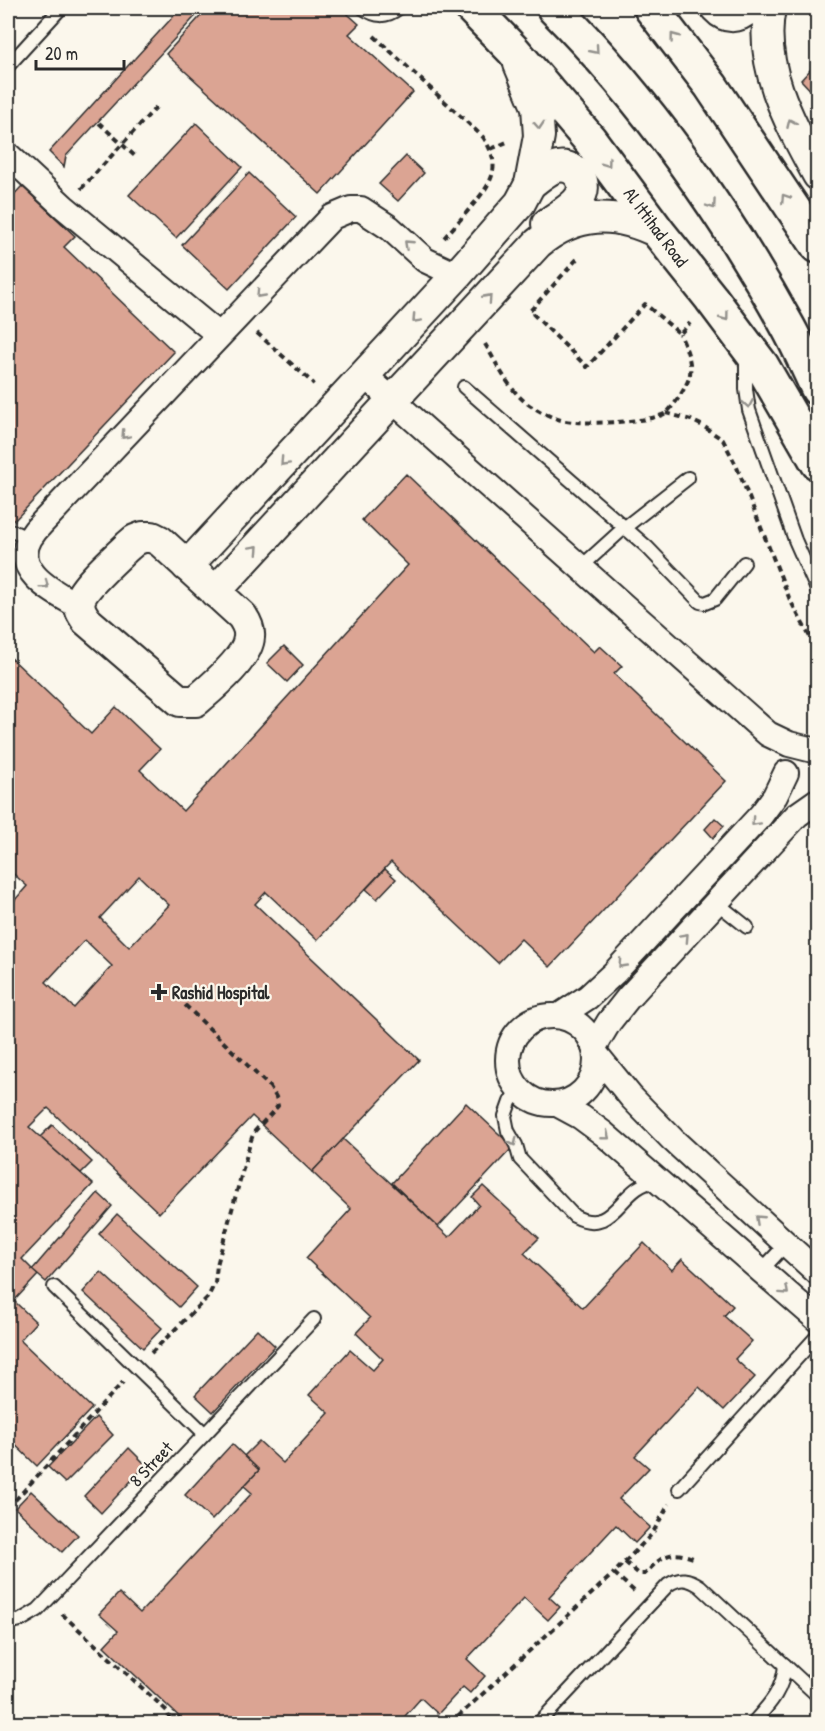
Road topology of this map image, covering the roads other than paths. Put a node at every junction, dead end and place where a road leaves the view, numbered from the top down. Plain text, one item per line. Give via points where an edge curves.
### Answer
1 (61, 8) edge
2 (363, 8) edge
3 (399, 8) edge
4 (472, 8) edge
5 (554, 8) edge
6 (651, 8) edge
7 (716, 8) edge
8 (749, 8) edge
9 (770, 8) edge
10 (513, 50) junction
11 (8, 66) edge
12 (8, 155) edge
13 (818, 175) edge
14 (530, 184) junction
15 (659, 233) junction
16 (818, 246) edge
17 (531, 250) junction
18 (457, 275) junction
19 (219, 335) junction
20 (746, 345) junction
21 (364, 375) junction
22 (464, 387) dead end
23 (818, 389) edge
24 (393, 400) junction
25 (818, 463) edge
26 (688, 478) dead end
27 (624, 528) junction
28 (8, 529) edge
29 (29, 539) junction
30 (744, 563) dead end
31 (187, 566) junction
32 (581, 567) junction
33 (215, 592) junction
34 (818, 592) edge
35 (80, 607) junction
36 (768, 734) junction
37 (815, 750) edge
38 (787, 772) junction
39 (817, 801) edge
40 (717, 903) junction
41 (747, 927) dead end
42 (559, 1016) junction
43 (595, 1050) junction
44 (518, 1089) junction
45 (556, 1104) junction
46 (657, 1181) junction
47 (786, 1244) junction
48 (761, 1270) junction
49 (818, 1273) edge
50 (54, 1287) dead end
51 (314, 1319) dead end
52 (818, 1320) edge
53 (818, 1335) edge
54 (204, 1433) junction
55 (679, 1489) road end
56 (8, 1623) edge
57 (785, 1665) junction
58 (818, 1696) edge
59 (538, 1724) edge
60 (752, 1724) edge

1 - 11 lane
2 - 3 lane via 383,16
4 - 10 main road, Al Ittihad Road
5 -> 23 main road via 594,48 665,137 724,221 789,328
16 -> 6 main road via 711,86
7 - 8 street via 731,17
13 -> 9 street via 793,128 772,74 766,40
10 -> 14 street via 539,121
10 -> 15 main road, Al Ittihad Road via 590,140
12 - 19 street via 64,207
14 - 17 street via 564,166 582,178 584,189 579,199 536,233
14 - 18 street via 520,203
15 - 17 street via 613,217 586,218 560,227
15 -> 20 main road, Al Ittihad Road
24 -> 17 street
18 -> 19 street via 425,260 374,216 351,209 332,217
18 -> 21 street
19 -> 29 street
20 - 25 main road, Al Ittihad Road
20 -> 34 lane via 749,410 795,540
21 - 24 street
21 -> 31 street
22 - 27 lane
24 - 32 street
33 -> 24 street
26 - 27 lane
27 - 30 lane via 700,602 715,599
27 - 32 lane
28 - 29 lane
29 -> 35 street via 25,552 33,575
31 - 33 street
31 - 35 street via 160,541 152,537 135,540 86,588
32 - 36 street
33 - 35 street via 242,616 250,635 248,646 243,656 202,696 188,703 180,701 87,621
36 - 37 street
36 - 38 street
37 - 38 street via 796,755
38 - 39 street via 787,783 799,798
38 -> 42 street via 761,815 614,973
39 - 40 street via 796,815
40 - 41 lane
43 -> 40 street via 609,1022 628,998
42 - 43 street via 581,1026
42 - 44 street via 543,1016 517,1032 508,1061 510,1076
43 - 45 street via 596,1068 591,1082 570,1101
47 -> 43 street via 651,1118
44 - 45 street via 535,1101
44 -> 46 lane via 505,1116 507,1131 520,1158 574,1216 584,1222 605,1219 633,1189
45 -> 46 street via 604,1134
46 - 48 street
47 - 48 lane
47 - 49 street
48 -> 52 street
50 - 54 lane
51 - 54 lane, 8 Street
53 - 55 lane
54 - 56 lane, 8 Street via 38,1610
57 - 58 lane
57 - 59 lane via 692,1581 675,1580
57 - 60 lane via 778,1693

